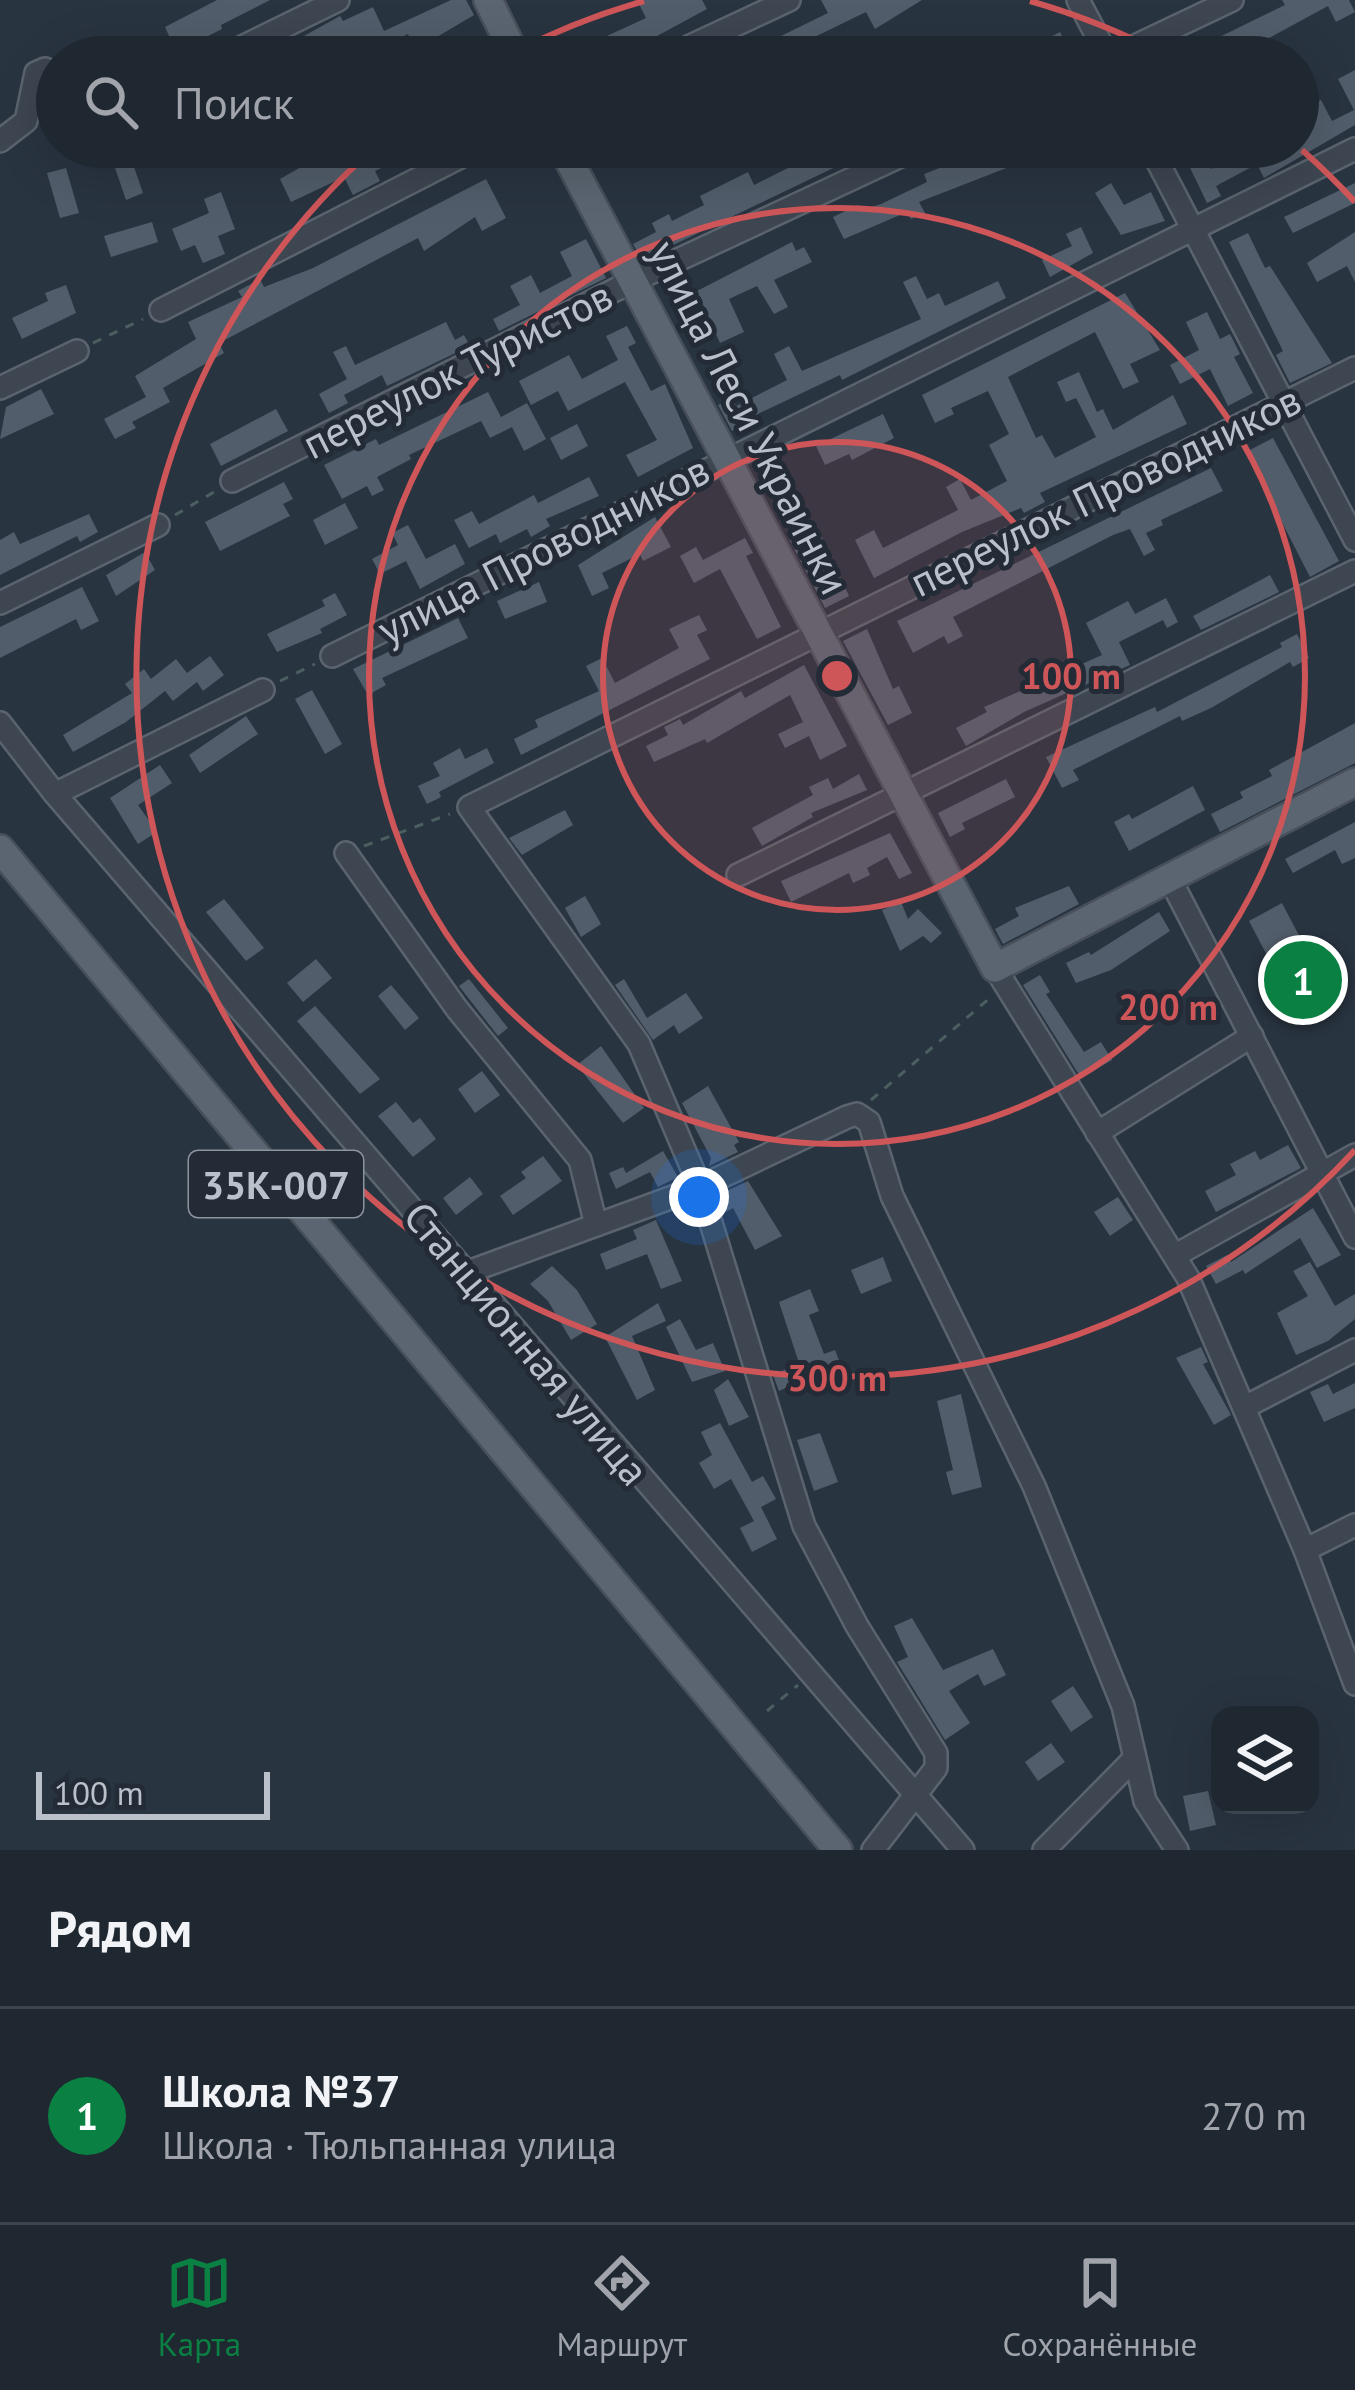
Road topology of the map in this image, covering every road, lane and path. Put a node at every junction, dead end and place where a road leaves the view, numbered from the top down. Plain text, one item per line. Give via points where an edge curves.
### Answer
1 (338, 0) edge
2 (488, 0) edge
3 (789, 0) edge
4 (1078, 0) edge
5 (1232, 0) edge
6 (265, 36) edge
7 (506, 36) edge
8 (712, 36) edge
9 (1098, 36) edge
10 (1155, 36) edge
11 (36, 74) edge
12 (8, 136) edge
13 (1355, 149) edge
14 (439, 168) edge
15 (573, 168) edge
16 (875, 168) edge
17 (1160, 168) edge
18 (1318, 168) edge
19 (1319, 168) edge
20 (1191, 234) junction
21 (633, 281) junction
22 (161, 310) joint
23 (76, 351) joint
24 (1355, 368) edge
25 (0, 388) edge
26 (1282, 400) junction
27 (724, 458) junction
28 (232, 481) joint
29 (158, 525) joint
30 (1355, 541) edge
31 (1355, 571) edge
32 (0, 603) edge
33 (815, 634) junction
34 (332, 656) joint
35 (262, 690) joint
36 (0, 723) edge
37 (1355, 782) edge
38 (56, 794) junction
39 (902, 796) junction
40 (469, 807) junction
41 (0, 849) edge
42 (346, 853) joint
43 (738, 875) dead end
44 (1170, 879) junction
45 (999, 978) junction
46 (1252, 1036) junction
47 (862, 1109) junction
48 (1097, 1133) junction
49 (1355, 1155) edge
50 (1323, 1172) junction
51 (700, 1187) junction
52 (596, 1225) junction
53 (1355, 1237) edge
54 (1177, 1256) junction
55 (468, 1272) junction
56 (1355, 1350) edge
57 (1245, 1407) junction
58 (1355, 1526) edge
59 (1305, 1550) junction
60 (810, 1675) junction
61 (1355, 1684) edge
62 (767, 1711) dead end
63 (1131, 1762) junction
64 (916, 1796) junction
65 (959, 1848) edge
66 (838, 1850) edge
67 (873, 1850) edge
68 (1044, 1850) edge
69 (1177, 1850) edge

1 - 6 street
2 - 7 main road
3 - 8 street
4 - 9 street
5 - 10 street
11 - 12 street via 32,109
13 - 19 street, улица Проводников
14 - 22 street
15 - 21 main road, улица Леси Украинки
16 - 21 street, переулок Туристов
17 - 20 street
18 - 20 street, улица Проводников
20 - 26 street
20 - 27 street, улица Проводников
21 - 27 main road, улица Леси Украинки
21 - 28 street, переулок Туристов
22 - 23 path
23 - 25 street
24 - 26 street, переулок Проводников
26 - 30 street
26 - 33 street, переулок Проводников
27 - 33 main road, улица Леси Украинки
27 - 34 street, улица Проводников
28 - 29 path
29 - 32 street
31 - 39 street
33 - 39 main road, улица Леси Украинки
33 - 40 street, переулок Проводников
34 - 35 path, улица Проводников
35 - 38 street
36 - 38 street, Станционная улица
37 - 44 main road
38 - 55 street, Станционная улица
39 - 43 street
39 - 45 main road, улица Леси Украинки
40 - 42 path
40 - 51 street via 639,1044
41 - 66 main road, 35К-007
42 - 52 street via 457,1009 580,1160
44 - 45 main road
44 - 46 street
45 - 47 path via 966,1018
45 - 48 street, улица Леси Украинки
46 - 48 street
46 - 50 street
47 - 51 street
47 - 63 street via 892,1196 1034,1486 1123,1706
48 - 54 street, улица Леси Украинки
49 - 50 street
50 - 53 street
50 - 54 street
51 - 52 street
51 - 64 street via 804,1526 936,1753
52 - 55 street
54 - 57 street, улица Леси Украинки
55 - 60 street, Станционная улица
56 - 57 street
57 - 59 street, улица Леси Украинки
58 - 59 street
59 - 61 street, улица Леси Украинки
60 - 62 path
60 - 64 street, Станционная улица
63 - 68 street
63 - 69 street
64 - 65 street, Станционная улица
64 - 67 street

